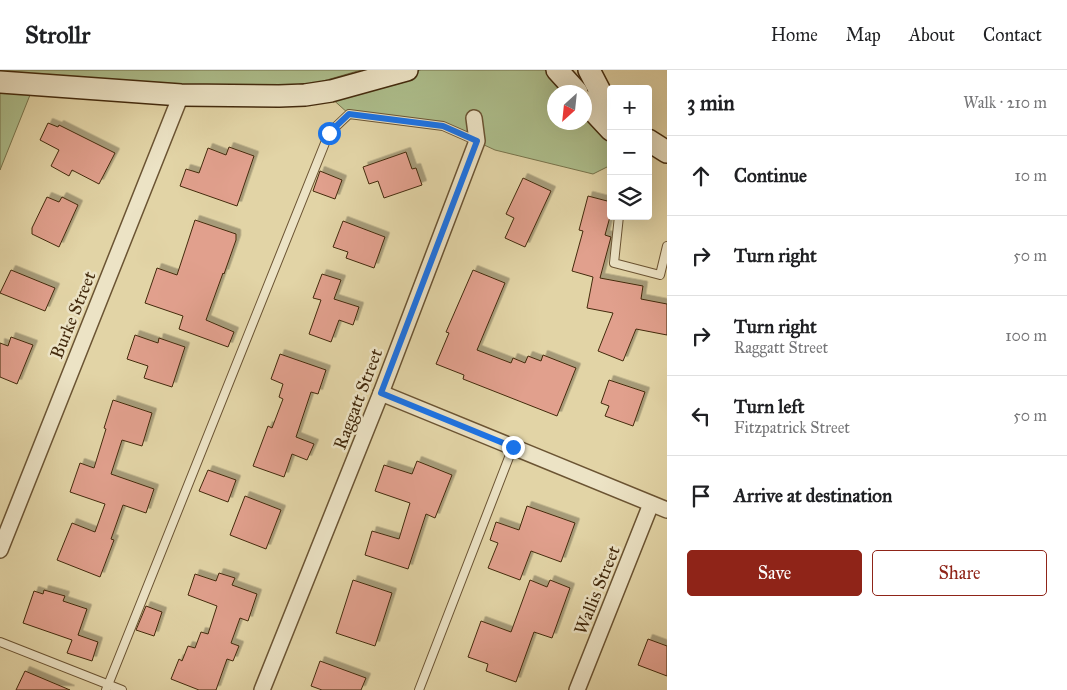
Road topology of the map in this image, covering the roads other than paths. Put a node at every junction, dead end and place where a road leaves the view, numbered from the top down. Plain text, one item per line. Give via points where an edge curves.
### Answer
1 (353, 70) edge
2 (407, 70) edge
3 (557, 70) edge
4 (589, 70) edge
5 (0, 82) edge
6 (571, 85) edge
7 (180, 95) junction
8 (246, 96) junction
9 (607, 101) edge
10 (592, 110) edge
11 (474, 118) dead end
12 (607, 126) edge
13 (477, 141) junction
14 (652, 143) edge
15 (667, 152) edge
16 (652, 156) edge
17 (667, 162) edge
18 (619, 220) edge
19 (667, 246) edge
20 (381, 393) junction
21 (513, 447) junction
22 (652, 504) junction
23 (667, 510) edge
24 (0, 550) edge
25 (0, 642) edge
26 (107, 687) edge
27 (122, 690) edge
28 (262, 690) edge
29 (419, 690) edge
30 (577, 690) edge

1 - 8 main road via 313,84
2 - 8 main road via 331,91
3 - 6 main road
4 - 9 main road
5 - 7 main road
7 - 8 main road
7 - 24 street, Burke Street
10 - 12 main road
11 - 13 street, Raggatt Street
13 - 20 street, Raggatt Street
13 - 26 lane via 443,126 349,114 329,133
14 - 15 main road
16 - 17 main road
18 - 19 lane via 614,263 660,275
20 - 21 street
20 - 28 street, Raggatt Street
21 - 22 street
21 - 29 lane
22 - 23 street
22 - 30 street, Wallis Street
25 - 26 lane
26 - 27 lane

